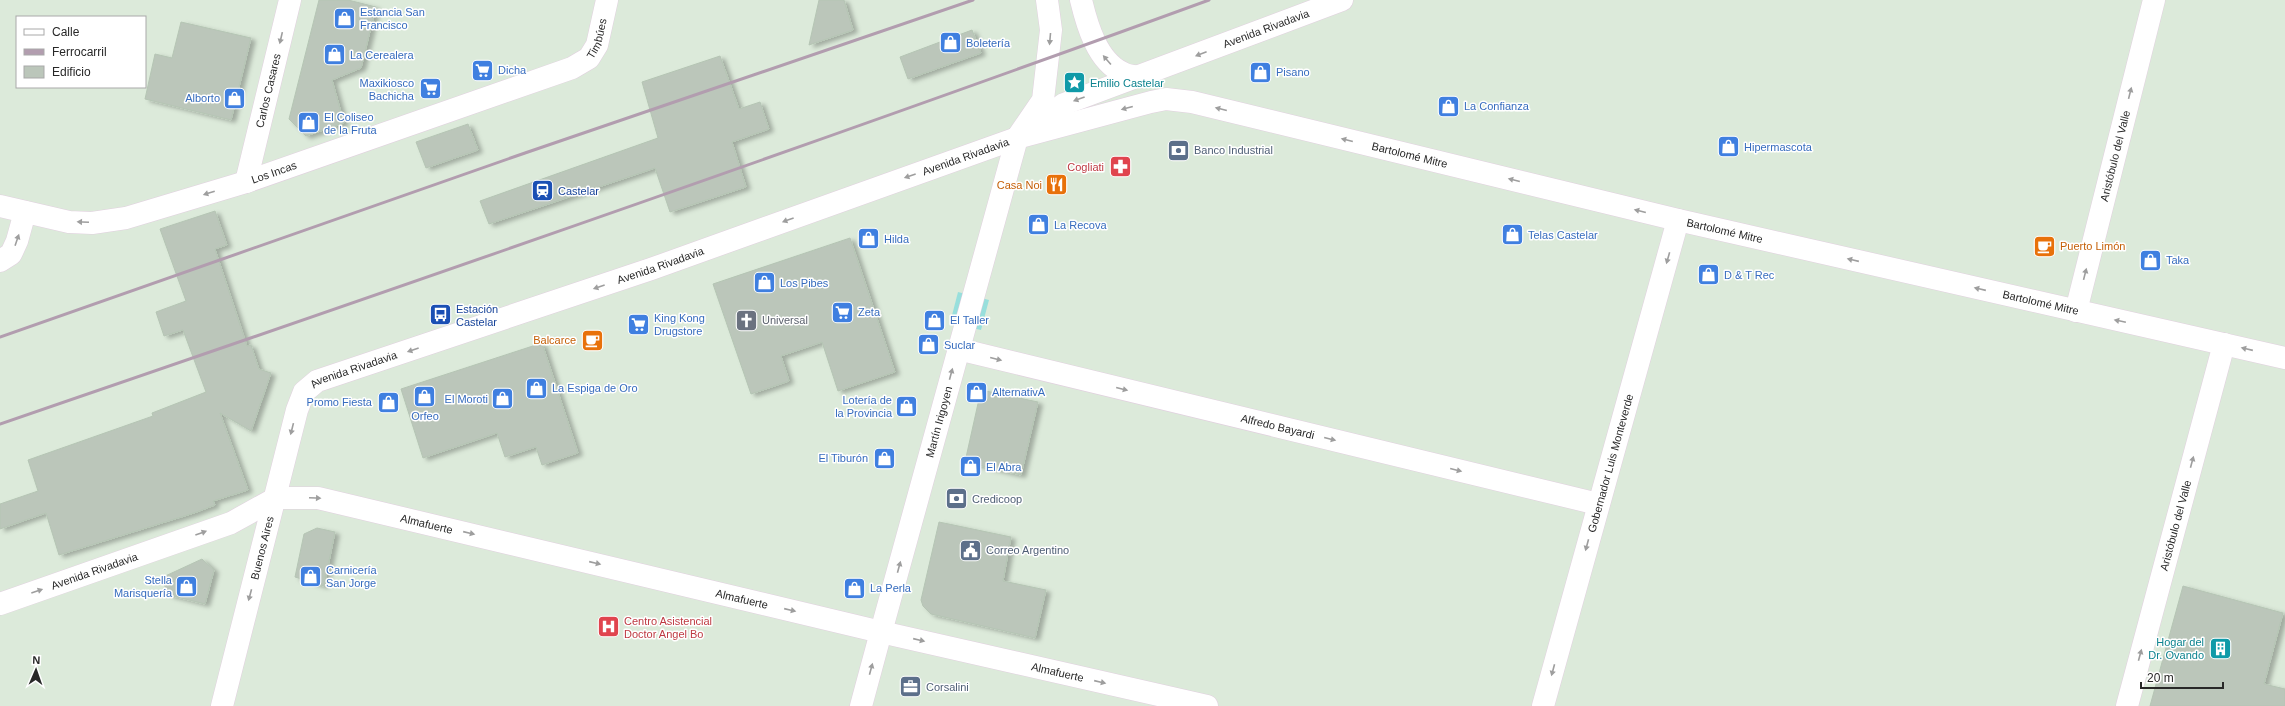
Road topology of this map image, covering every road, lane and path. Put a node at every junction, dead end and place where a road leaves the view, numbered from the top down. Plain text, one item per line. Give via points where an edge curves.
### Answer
1 (290, 0) edge
2 (607, 0) edge
3 (1046, 0) edge
4 (1080, 0) edge
5 (1342, 0) edge
6 (2154, 0) edge
7 (572, 68) joint
8 (1141, 77) junction
9 (1166, 99) joint
10 (1017, 138) junction
11 (246, 182) junction
12 (0, 206) edge
13 (25, 212) junction
14 (1678, 220) junction
15 (0, 261) edge
16 (2076, 312) junction
17 (2224, 344) junction
18 (958, 349) junction
19 (2285, 358) edge
20 (304, 392) joint
21 (276, 498) junction
22 (1598, 504) junction
23 (0, 604) edge
24 (881, 632) junction
25 (222, 706) edge
26 (861, 706) edge
27 (1207, 706) edge
28 (1543, 706) edge
29 (2127, 706) edge

1 -> 11 street, Carlos Casares
2 - 7 street, Timbúes via 597,45 589,58
3 -> 10 street, Martín Irigoyen via 1051,30 1043,100
8 -> 4 street via 1123,74 1112,66 1090,32
5 -> 8 street, Avenida Rivadavia
16 -> 6 street, Aristóbulo del Valle
7 - 11 street, Los Incas
8 -> 10 street, Avenida Rivadavia via 1064,104
9 -> 10 street, Avenida Rivadavia
14 -> 9 street, Bartolomé Mitre via 1192,102
10 - 18 street, Martín Irigoyen
10 -> 20 street, Avenida Rivadavia via 650,270 317,380
11 -> 13 street, Los Incas via 126,218 69,222
12 - 13 street, Los Incas
15 -> 13 street via 11,254
16 -> 14 street, Bartolomé Mitre
14 -> 22 street, Gobernador Luis Monteverde
17 -> 16 street, Bartolomé Mitre
19 -> 17 street, Bartolomé Mitre
29 -> 17 street, Aristóbulo del Valle
18 -> 22 street, Alfredo Bayardi
24 -> 18 street, Martín Irigoyen
20 -> 21 street, Buenos Aires via 297,410
23 -> 21 street, Avenida Rivadavia via 231,523
21 -> 24 street, Almafuerte via 318,498
21 -> 25 street, Buenos Aires
22 -> 28 street, Gobernador Luis Monteverde
26 -> 24 street, Martín Irigoyen
24 -> 27 street, Almafuerte

